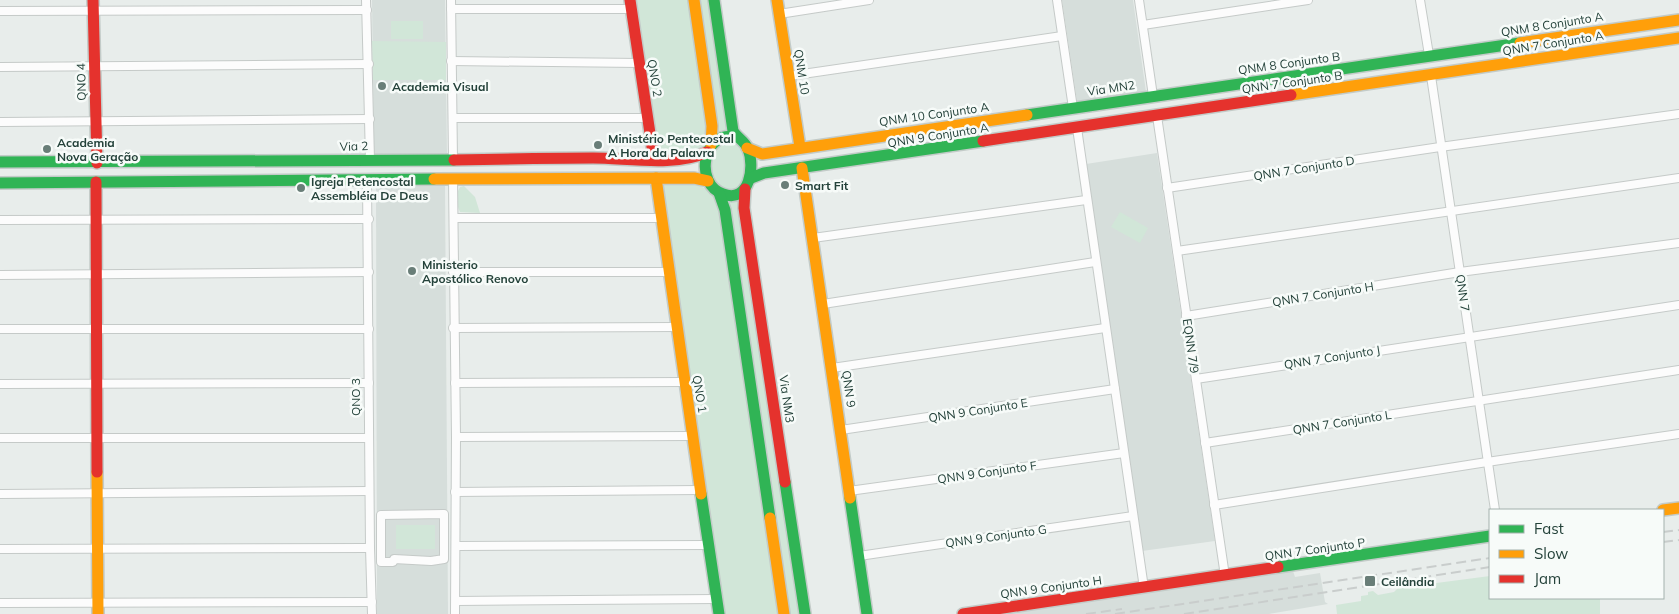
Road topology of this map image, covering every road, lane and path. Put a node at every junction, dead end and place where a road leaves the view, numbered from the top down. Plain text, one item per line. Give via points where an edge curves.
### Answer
1 (366, 0) edge
2 (451, 0) edge
3 (694, 0) edge
4 (714, 0) edge
5 (777, 0) edge
6 (868, 0) edge
7 (1057, 0) edge
8 (1139, 0) edge
9 (1308, 0) edge
10 (1420, 0) edge
11 (94, 5) edge
12 (630, 5) edge
13 (452, 9) junction
14 (367, 10) junction
15 (0, 11) edge
16 (779, 14) junction
17 (1679, 20) edge
18 (1679, 24) edge
19 (1143, 25) junction
20 (1608, 29) junction
21 (1062, 36) junction
22 (1679, 38) edge
23 (1638, 44) junction
24 (1429, 55) junction
25 (451, 61) junction
26 (1526, 61) junction
27 (368, 64) junction
28 (639, 64) junction
29 (94, 65) junction
30 (0, 67) edge
31 (1322, 72) junction
32 (789, 76) junction
33 (1431, 76) junction
34 (1219, 87) junction
35 (1154, 96) junction
36 (1248, 102) junction
37 (1085, 106) junction
38 (1072, 108) junction
39 (1679, 114) edge
40 (1160, 115) junction
41 (453, 118) junction
42 (648, 118) junction
43 (370, 119) junction
44 (95, 121) junction
45 (0, 122) edge
46 (976, 122) junction
47 (1077, 128) junction
48 (736, 137) junction
49 (1006, 138) junction
50 (800, 147) junction
51 (1440, 147) junction
52 (709, 148) junction
53 (747, 148) junction
54 (895, 155) junction
55 (594, 158) junction
56 (615, 158) junction
57 (453, 159) junction
58 (370, 160) junction
59 (654, 160) junction
60 (0, 162) edge
61 (264, 162) junction
62 (284, 162) junction
63 (97, 163) junction
64 (802, 168) junction
65 (593, 177) junction
66 (616, 178) junction
67 (656, 178) junction
68 (1679, 178) edge
69 (283, 179) junction
70 (262, 180) junction
71 (368, 180) junction
72 (453, 180) junction
73 (708, 180) junction
74 (0, 182) edge
75 (96, 182) junction
76 (748, 184) junction
77 (1167, 188) junction
78 (719, 193) junction
79 (1086, 200) junction
80 (1450, 210) junction
81 (454, 218) junction
82 (660, 218) junction
83 (369, 219) junction
84 (0, 220) edge
85 (96, 220) junction
86 (813, 238) junction
87 (1679, 243) edge
88 (1177, 250) junction
89 (1095, 262) junction
90 (369, 272) junction
91 (454, 272) junction
92 (668, 272) junction
93 (1460, 272) junction
94 (96, 274) junction
95 (0, 275) edge
96 (823, 304) junction
97 (1679, 305) edge
98 (1186, 316) junction
99 (676, 327) junction
100 (453, 328) junction
101 (1105, 328) junction
102 (97, 329) junction
103 (369, 329) junction
104 (0, 330) edge
105 (1469, 336) junction
106 (832, 368) junction
107 (1679, 370) edge
108 (1196, 379) junction
109 (684, 382) junction
110 (369, 383) junction
111 (455, 383) junction
112 (0, 384) edge
113 (97, 384) junction
114 (1115, 389) junction
115 (1478, 401) junction
116 (841, 430) junction
117 (1679, 434) edge
118 (693, 436) junction
119 (0, 438) edge
120 (96, 438) junction
121 (369, 438) junction
122 (456, 438) junction
123 (1205, 443) junction
124 (1124, 453) junction
125 (1487, 462) junction
126 (701, 490) junction
127 (369, 491) junction
128 (849, 491) junction
129 (455, 492) junction
130 (0, 494) edge
131 (97, 494) junction
132 (1214, 505) junction
133 (1495, 509) edge
134 (381, 515) joint
135 (1133, 516) junction
136 (1489, 536) edge
137 (708, 545) junction
138 (456, 546) junction
139 (0, 548) edge
140 (99, 548) junction
141 (370, 548) junction
142 (859, 556) junction
143 (1225, 576) junction
144 (1144, 588) junction
145 (717, 598) junction
146 (456, 601) junction
147 (372, 602) junction
148 (0, 603) edge
149 (98, 608) edge
150 (372, 614) edge
151 (455, 614) edge
152 (719, 614) edge
153 (784, 614) edge
154 (804, 614) edge
155 (867, 614) edge
156 (963, 614) edge

1 - 14 street
2 - 13 street
3 - 52 main road via 712,126
4 - 48 main road
5 - 16 main road, QNM 10
6 - 16 street
7 - 21 street
8 - 19 street
9 - 19 street
10 - 24 street
11 - 14 street
11 - 15 street
11 - 29 main road, QNO 4
12 - 13 street
12 - 28 main road, QNO 2
13 - 25 street
14 - 27 street
16 - 32 main road, QNM 10
17 - 20 main road, QNM 8 Conjunto A
18 - 23 main road via 1634,30 1630,39
19 - 35 street
20 - 24 main road, QNM 8 Conjunto A
20 - 26 main road via 1616,31 1614,43 1559,51
21 - 32 street
21 - 38 street
22 - 23 main road, QNN 7 Conjunto A
23 - 26 main road, QNN 7 Conjunto A
24 - 31 main road, QNM 8 Conjunto B
25 - 28 street
25 - 41 street
26 - 33 main road, QNN 7 Conjunto A
27 - 29 street
27 - 43 street
28 - 42 main road, QNO 2
29 - 30 street
29 - 44 main road, QNO 4
31 - 34 main road, QNM 8 Conjunto B
31 - 36 main road via 1292,81 1243,87 1239,94 1242,101
32 - 50 main road, QNM 10
33 - 36 main road, QNN 7 Conjunto B
33 - 51 street, QNN 7
34 - 35 main road, QNM 8 Conjunto B
34 - 40 main road via 1227,92 1225,100
35 - 37 main road, Via MN2
36 - 40 main road, QNN 7 Conjunto B
37 - 38 main road, Via MN2
37 - 49 main road via 1051,116 1002,124 1001,135
38 - 46 main road, QNM 10 Conjunto A
39 - 51 street, QNN 7 Conjunto D
40 - 47 main road
40 - 77 street, EQNN 7/9
41 - 42 street
41 - 57 street
42 - 59 main road, QNO 2
43 - 44 street
43 - 58 street
44 - 45 street
44 - 63 main road, QNO 4
46 - 50 main road, QNM 10 Conjunto A
46 - 54 main road via 988,125 988,134 925,144
47 - 49 main road, QNN 9 Conjunto A
47 - 79 street
48 - 52 main road via 723,136
48 - 53 main road
49 - 54 main road, QNN 9 Conjunto A
50 - 53 main road via 762,154
51 - 77 street, QNN 7 Conjunto D
51 - 80 street, QNN 7
52 - 59 main road, Via 2 via 694,158
52 - 73 main road via 705,167
53 - 76 main road via 751,161
54 - 64 main road, QNN 9 Conjunto A
55 - 56 main road, Via 2
55 - 57 main road, Via 2
55 - 65 main road via 599,164
56 - 59 main road, Via 2
56 - 66 main road via 611,172
57 - 58 main road, Via 2
58 - 62 main road, Via 2
60 - 63 main road, Via 2
61 - 62 main road, Via 2
61 - 63 main road, Via 2
61 - 70 main road via 268,166 267,175
62 - 69 main road via 279,172
64 - 76 main road via 764,173
64 - 86 main road, QNN 9
65 - 66 main road
65 - 72 main road
66 - 67 main road
67 - 73 main road
67 - 82 main road, QNO 1
68 - 80 street
69 - 70 main road
69 - 71 main road
70 - 75 main road
71 - 72 main road
71 - 83 street, QNO 3
72 - 81 street
73 - 78 main road
74 - 75 main road
75 - 85 main road
76 - 78 main road via 733,196
76 - 154 main road, Via NM3 via 744,208
77 - 88 street, EQNN 7/9
78 - 153 main road via 725,210
79 - 86 street
79 - 89 street
80 - 88 street
80 - 93 street, QNN 7
81 - 82 street
81 - 91 street
82 - 92 main road, QNO 1
83 - 85 street
83 - 90 street, QNO 3
84 - 85 street
85 - 94 main road
86 - 96 main road, QNN 9
87 - 93 street, QNN 7 Conjunto H
88 - 98 street, EQNN 7/9
89 - 96 street
89 - 101 street
90 - 94 street
90 - 103 street, QNO 3
91 - 92 street
91 - 100 street
92 - 99 main road, QNO 1
93 - 98 street, QNN 7 Conjunto H
93 - 105 street, QNN 7
94 - 95 street
94 - 102 main road
96 - 106 main road, QNN 9
97 - 105 street, QNN 7 Conjunto J
98 - 108 street, EQNN 7/9
99 - 100 street
99 - 109 main road, QNO 1
100 - 111 street
101 - 106 street
101 - 114 street
102 - 103 street
102 - 104 street
102 - 113 main road
103 - 110 street, QNO 3
105 - 108 street, QNN 7 Conjunto J
105 - 115 street, QNN 7
106 - 116 main road, QNN 9
107 - 115 street, QNN 7 Conjunto L
108 - 123 street, EQNN 7/9
109 - 111 street
109 - 118 main road, QNO 1
110 - 113 street
110 - 121 street, QNO 3
111 - 122 street
112 - 113 street
113 - 120 main road
114 - 116 street, QNN 9 Conjunto E
114 - 124 street
115 - 123 street, QNN 7 Conjunto L
115 - 125 street, QNN 7
116 - 128 main road, QNN 9
117 - 125 street
118 - 122 street
118 - 126 main road, QNO 1
119 - 120 street
120 - 121 street
120 - 131 main road
121 - 127 street, QNO 3
122 - 129 street
123 - 132 street, EQNN 7/9
124 - 128 street, QNN 9 Conjunto F
124 - 135 street
125 - 132 street
125 - 133 street, QNN 7
126 - 129 street
126 - 137 main road, QNO 1
127 - 131 street
127 - 141 street, QNO 3
128 - 142 main road, QNN 9
129 - 138 street
130 - 131 street
131 - 140 main road
132 - 143 street, EQNN 7/9
134 - 134 street via 381,562 444,559 444,514
135 - 142 street, QNN 9 Conjunto G
135 - 144 street
136 - 143 main road, QNN 7 Conjunto P
137 - 138 street
137 - 145 main road, QNO 1
138 - 146 street
139 - 140 street
140 - 141 street
140 - 149 main road
141 - 147 street, QNO 3
142 - 155 main road, QNN 9
143 - 144 main road, QNN 7 Conjunto P
144 - 156 main road, QNN 9 Conjunto H
145 - 146 street
145 - 152 main road, QNO 1
146 - 151 street
147 - 149 street
147 - 150 street, QNO 3
148 - 149 street

